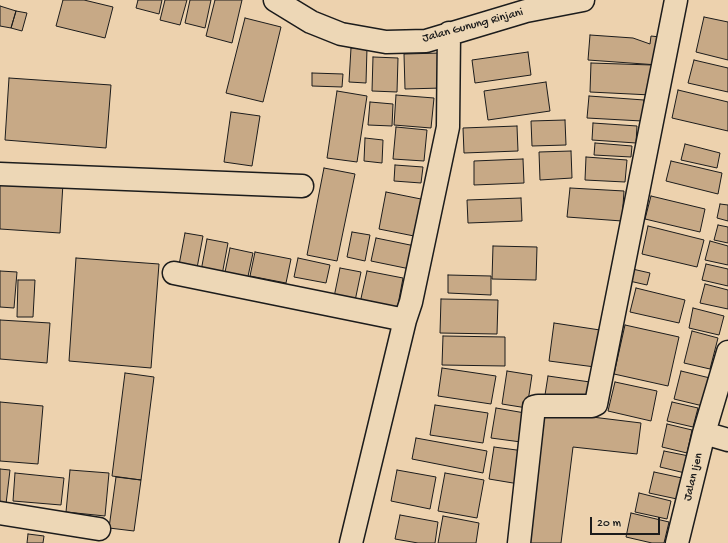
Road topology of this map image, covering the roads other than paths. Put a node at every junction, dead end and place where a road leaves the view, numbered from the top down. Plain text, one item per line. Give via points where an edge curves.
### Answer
1 (275, 0) edge
2 (583, 0) edge
3 (676, 0) edge
4 (450, 33) junction
5 (0, 174) edge
6 (302, 186) dead end
7 (174, 273) dead end
8 (405, 320) junction
9 (728, 352) edge
10 (704, 433) junction
11 (728, 440) edge
12 (0, 514) edge
13 (99, 530) dead end
14 (351, 543) edge
15 (519, 543) edge
16 (677, 543) edge

1 - 4 street, Jalan Gunung Rinjani via 311,22 341,34 367,40 426,41
2 - 4 street, Jalan Gunung Rinjani via 526,12
3 - 15 street via 596,404 534,407
4 - 8 street via 448,127 412,302
5 - 6 street
7 - 8 street
8 - 14 street
9 - 10 street, Jalan Ijen
10 - 11 street
10 - 16 street, Jalan Ijen
12 - 13 street

